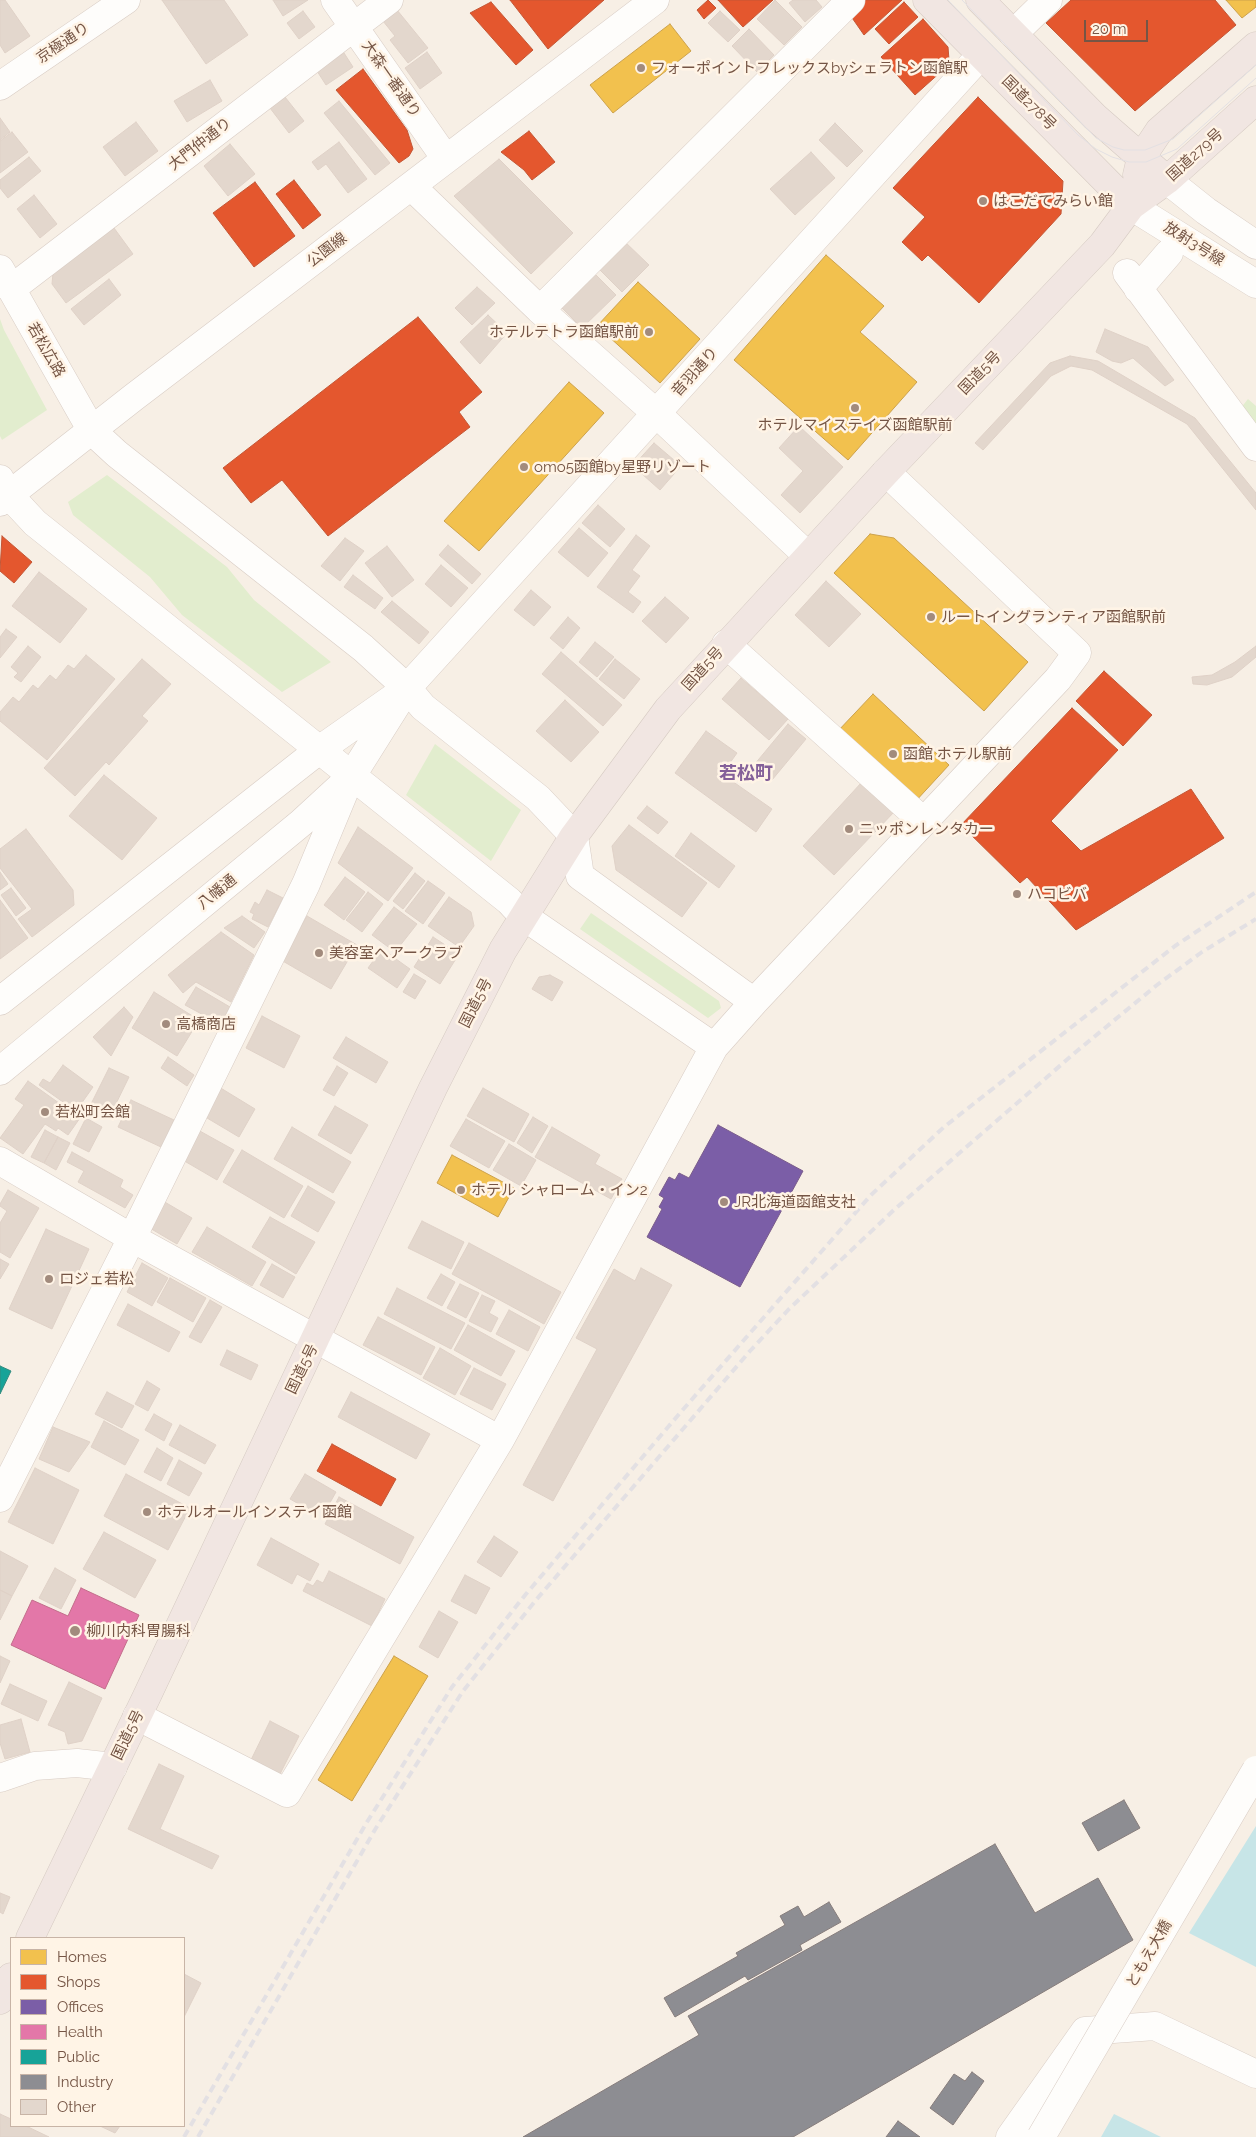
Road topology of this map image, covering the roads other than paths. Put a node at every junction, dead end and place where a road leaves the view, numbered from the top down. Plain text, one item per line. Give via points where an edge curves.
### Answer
1 (126, 0) edge
2 (335, 0) edge
3 (389, 0) edge
4 (655, 0) edge
5 (851, 0) edge
6 (926, 0) edge
7 (980, 0) edge
8 (1048, 0) edge
9 (354, 27) junction
10 (1013, 34) junction
11 (1256, 46) edge
12 (981, 55) junction
13 (0, 86) edge
14 (1256, 100) edge
15 (1140, 158) junction
16 (446, 159) junction
17 (1167, 180) junction
18 (411, 186) junction
19 (1131, 206) junction
20 (1256, 246) edge
21 (1168, 253) dead end
22 (6, 279) edge
23 (1256, 284) edge
24 (540, 310) junction
25 (657, 414) junction
26 (92, 431) junction
27 (1256, 447) edge
28 (886, 472) junction
29 (3, 492) edge
30 (808, 556) junction
31 (726, 644) junction
32 (407, 688) junction
33 (319, 750) junction
34 (351, 777) junction
35 (923, 821) junction
36 (574, 836) junction
37 (523, 916) junction
38 (0, 1001) edge
39 (754, 1002) junction
40 (714, 1047) junction
41 (0, 1070) edge
42 (0, 1161) edge
43 (132, 1238) junction
44 (316, 1339) junction
45 (500, 1440) junction
46 (0, 1498) edge
47 (137, 1716) junction
48 (113, 1767) junction
49 (1256, 1770) edge
50 (0, 1778) edge
51 (30, 1937) edge
52 (10, 1979) edge
53 (0, 2000) edge
54 (1256, 2074) edge
55 (1010, 2137) edge
56 (1041, 2137) edge

1 - 13 street, 京極通り
2 - 9 street, 大森一番通り
3 - 9 street, 大門仲通り
4 - 16 street, 公園線
5 - 24 street
6 - 12 highway, 国道278号
7 - 10 highway
8 - 10 street
9 - 16 street, 大森一番通り
9 - 22 street, 大門仲通り
10 - 15 highway
11 - 15 highway via 1159,131
12 - 19 highway, 国道278号
12 - 25 street, 音羽通り
14 - 17 highway, 国道279号
15 - 17 highway
15 - 19 highway
16 - 18 street, 公園線
17 - 19 highway, 国道279号
17 - 20 street
18 - 24 street
18 - 26 street, 公園線
19 - 23 street, 放射3号線
19 - 28 highway, 国道5号 via 1102,245
21 - 27 street via 1133,281
22 - 26 street, 若松広路
24 - 25 street
25 - 30 street
25 - 32 street, 音羽通り
26 - 29 street, 公園線
26 - 32 street, 若松広路 via 363,648
28 - 30 highway, 国道5号
28 - 35 street via 1077,653 1058,679
29 - 33 street via 35,523
30 - 31 highway, 国道5号
31 - 35 street
31 - 36 highway, 国道5号 via 668,710
32 - 33 street
32 - 34 street, 八幡通
32 - 36 street, 若松広路 via 423,708 538,798
33 - 34 street
33 - 38 street
34 - 37 street via 509,901
34 - 41 street, 八幡通 via 301,823
34 - 43 street via 306,884
35 - 39 street
36 - 37 highway, 国道5号
36 - 39 street via 580,876
37 - 40 street
37 - 44 highway, 国道5号 via 433,1088
39 - 40 street
40 - 45 street
42 - 43 street
43 - 44 street
43 - 46 street
44 - 45 street
44 - 47 highway, 国道5号
45 - 47 street via 287,1793
47 - 48 highway, 国道5号
48 - 50 street via 77,1763 35,1766
48 - 51 highway, 国道5号
49 - 56 street, ともえ大橋, bridge
52 - 53 highway
54 - 55 street via 1154,2026 1085,2031

